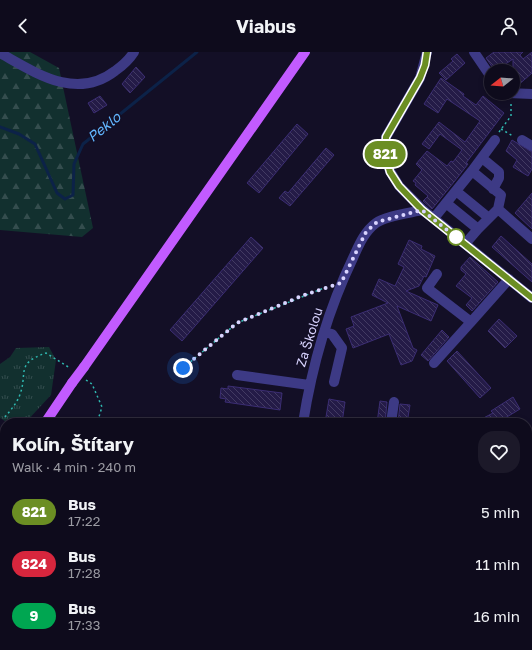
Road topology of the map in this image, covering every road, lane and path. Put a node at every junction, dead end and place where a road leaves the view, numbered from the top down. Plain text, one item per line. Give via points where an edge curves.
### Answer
1 (0, 52) edge
2 (134, 52) edge
3 (306, 52) edge
4 (427, 52) edge
5 (474, 52) edge
6 (484, 67) edge
7 (509, 100) edge
8 (495, 140) dead end
9 (522, 140) joint
10 (532, 146) edge
11 (482, 158) junction
12 (472, 171) junction
13 (493, 188) junction
14 (456, 191) junction
15 (446, 203) junction
16 (498, 209) junction
17 (422, 210) junction
18 (434, 218) junction
19 (489, 218) junction
20 (478, 229) junction
21 (532, 239) edge
22 (465, 244) junction
23 (437, 274) dead end
24 (509, 279) junction
25 (341, 283) junction
26 (532, 298) edge
27 (471, 322) junction
28 (324, 332) junction
29 (434, 363) dead end
30 (183, 368) dead end
31 (74, 371) dead end
32 (237, 375) dead end
33 (86, 380) dead end
34 (334, 382) dead end
35 (309, 386) junction
36 (394, 402) dead end
37 (5, 417) dead end
38 (48, 418) edge
39 (98, 418) edge
40 (304, 418) edge
41 (392, 418) edge

1 - 2 street via 43,76 80,86 108,77
3 - 38 main road, bridge
4 - 17 street via 420,78 386,137 385,154 390,172 399,186
5 - 6 street
7 - 9 path via 511,116 501,129
8 - 11 street
9 - 10 street
11 - 12 street
11 - 13 street via 499,172 499,178
12 - 13 street
12 - 14 street
13 - 16 street via 501,195
14 - 15 street
14 - 19 street
15 - 18 street
15 - 20 street
16 - 19 street
16 - 21 street
17 - 18 street
17 - 25 street, Za Školou via 377,222 366,232
18 - 22 street
19 - 20 street
20 - 22 street
22 - 24 street
23 - 27 street via 427,288
24 - 26 street
24 - 27 street
25 - 28 street, Za Školou
25 - 30 path via 304,295 237,323
27 - 29 street
28 - 34 street via 332,334 342,348
28 - 35 street, Za Školou
31 - 37 path via 46,353 33,358 25,365 20,396
32 - 35 street
33 - 39 path via 92,384 102,407
35 - 40 street, Za Školou
36 - 41 street

